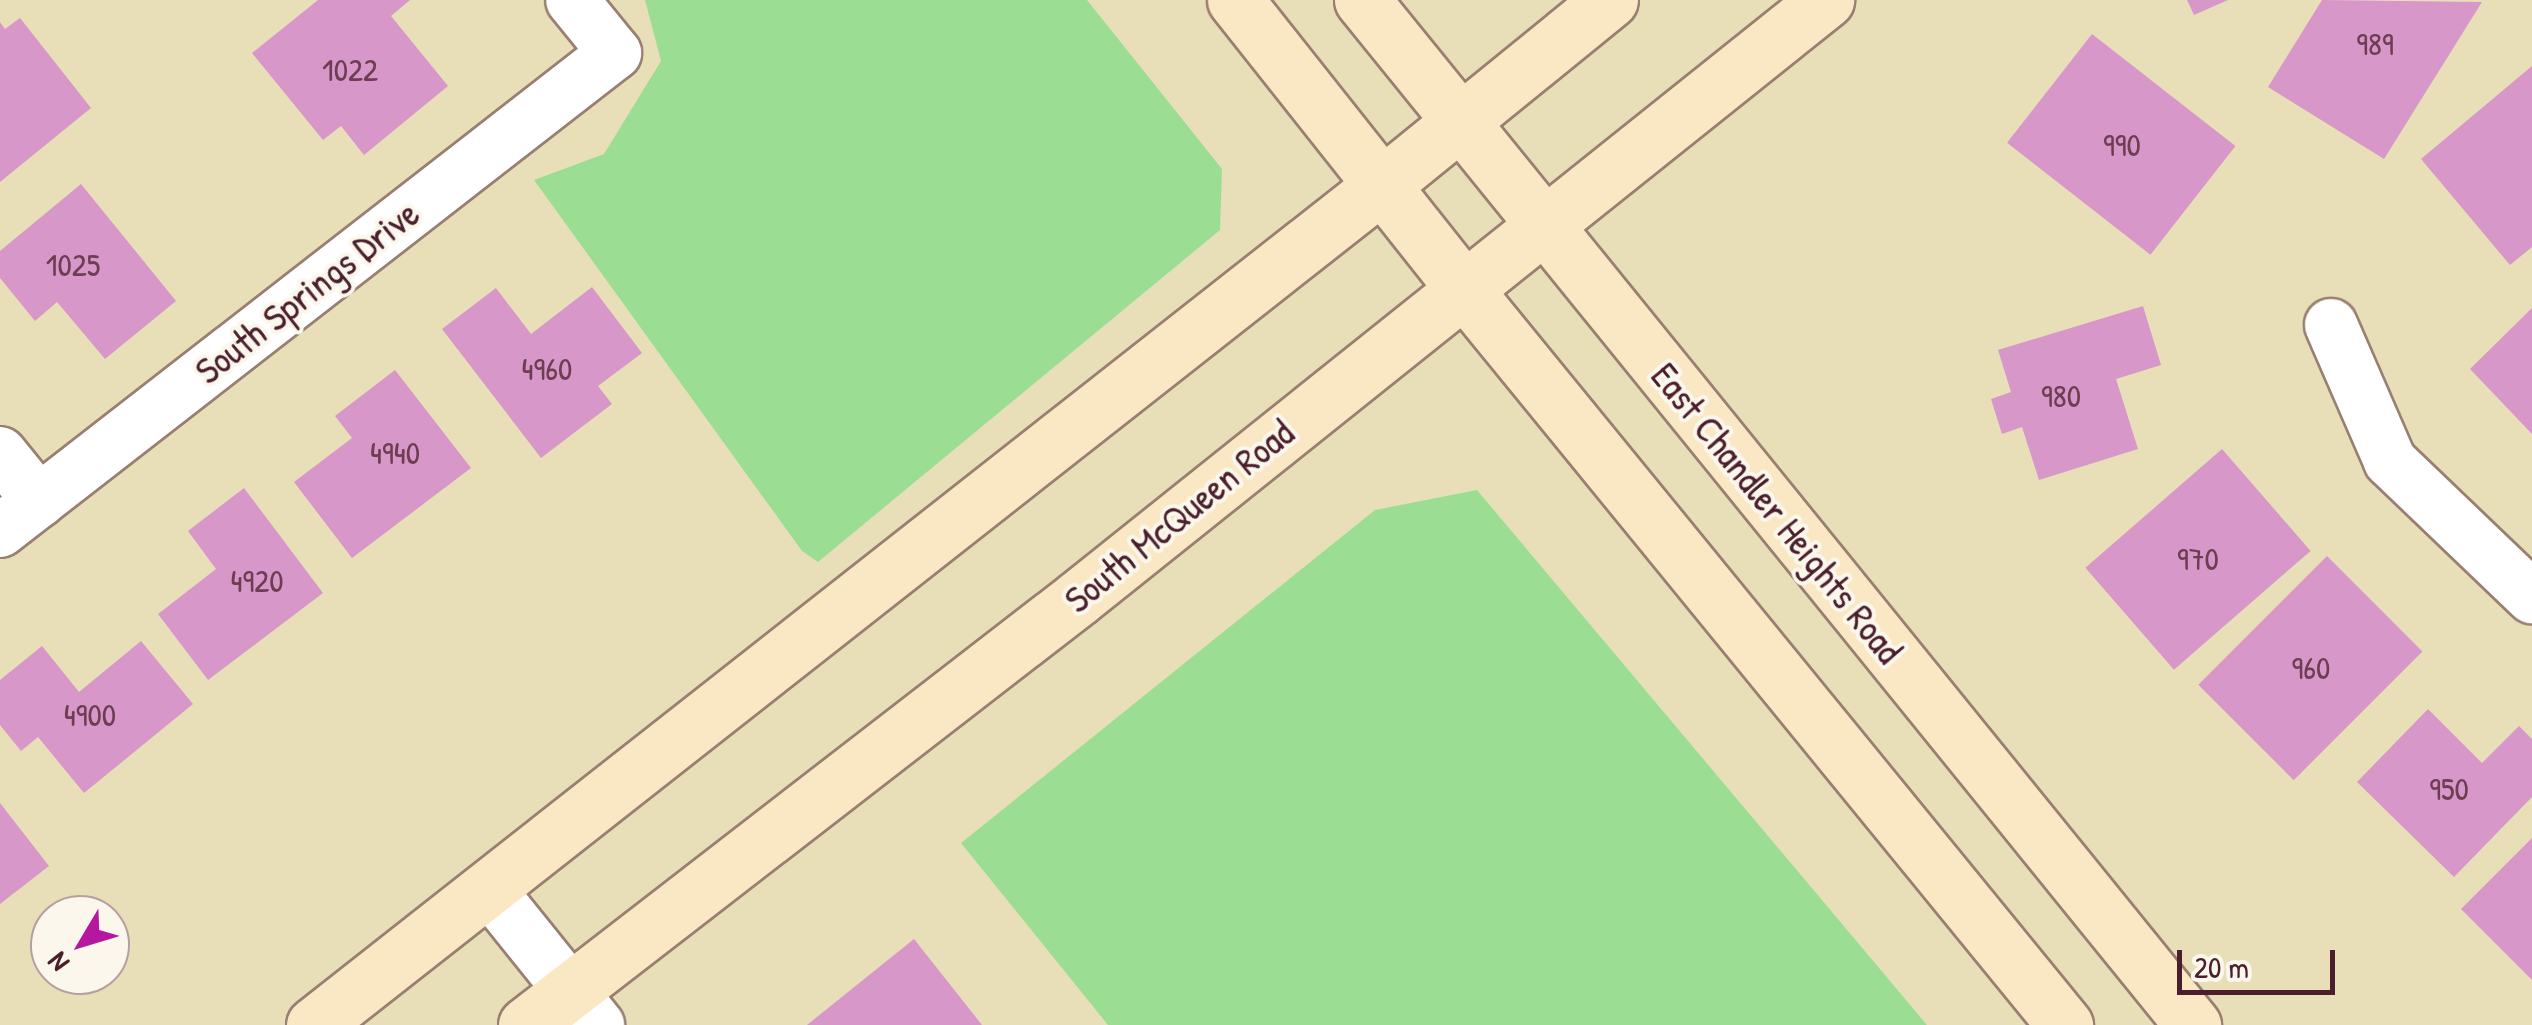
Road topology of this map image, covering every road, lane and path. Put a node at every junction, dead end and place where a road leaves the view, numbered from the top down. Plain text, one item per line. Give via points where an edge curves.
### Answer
1 (572, 0) edge
2 (1236, 0) edge
3 (1362, 0) edge
4 (1610, 0) edge
5 (1826, 0) edge
6 (1461, 122) junction
7 (1381, 186) junction
8 (1543, 224) junction
9 (1463, 288) junction
10 (2331, 325) dead end
11 (0, 454) edge
12 (19, 516) edge
13 (2532, 597) edge
14 (488, 888) junction
15 (584, 1008) edge
16 (314, 1025) edge
17 (526, 1025) edge
18 (2065, 1025) edge
19 (2192, 1025) edge

1 - 12 street, South Springs Drive via 615,53
2 - 7 main road
3 - 6 main road, East Chandler Heights Road
4 - 6 main road
5 - 8 main road, South McQueen Road
6 - 7 main road
6 - 8 main road, East Chandler Heights Road
7 - 9 main road
7 - 14 main road
8 - 9 main road, South McQueen Road
8 - 19 main road, East Chandler Heights Road
9 - 15 main road, South McQueen Road
9 - 18 main road
10 - 13 street via 2390,461
11 - 12 street
14 - 15 street
14 - 16 main road
15 - 17 main road, South McQueen Road

